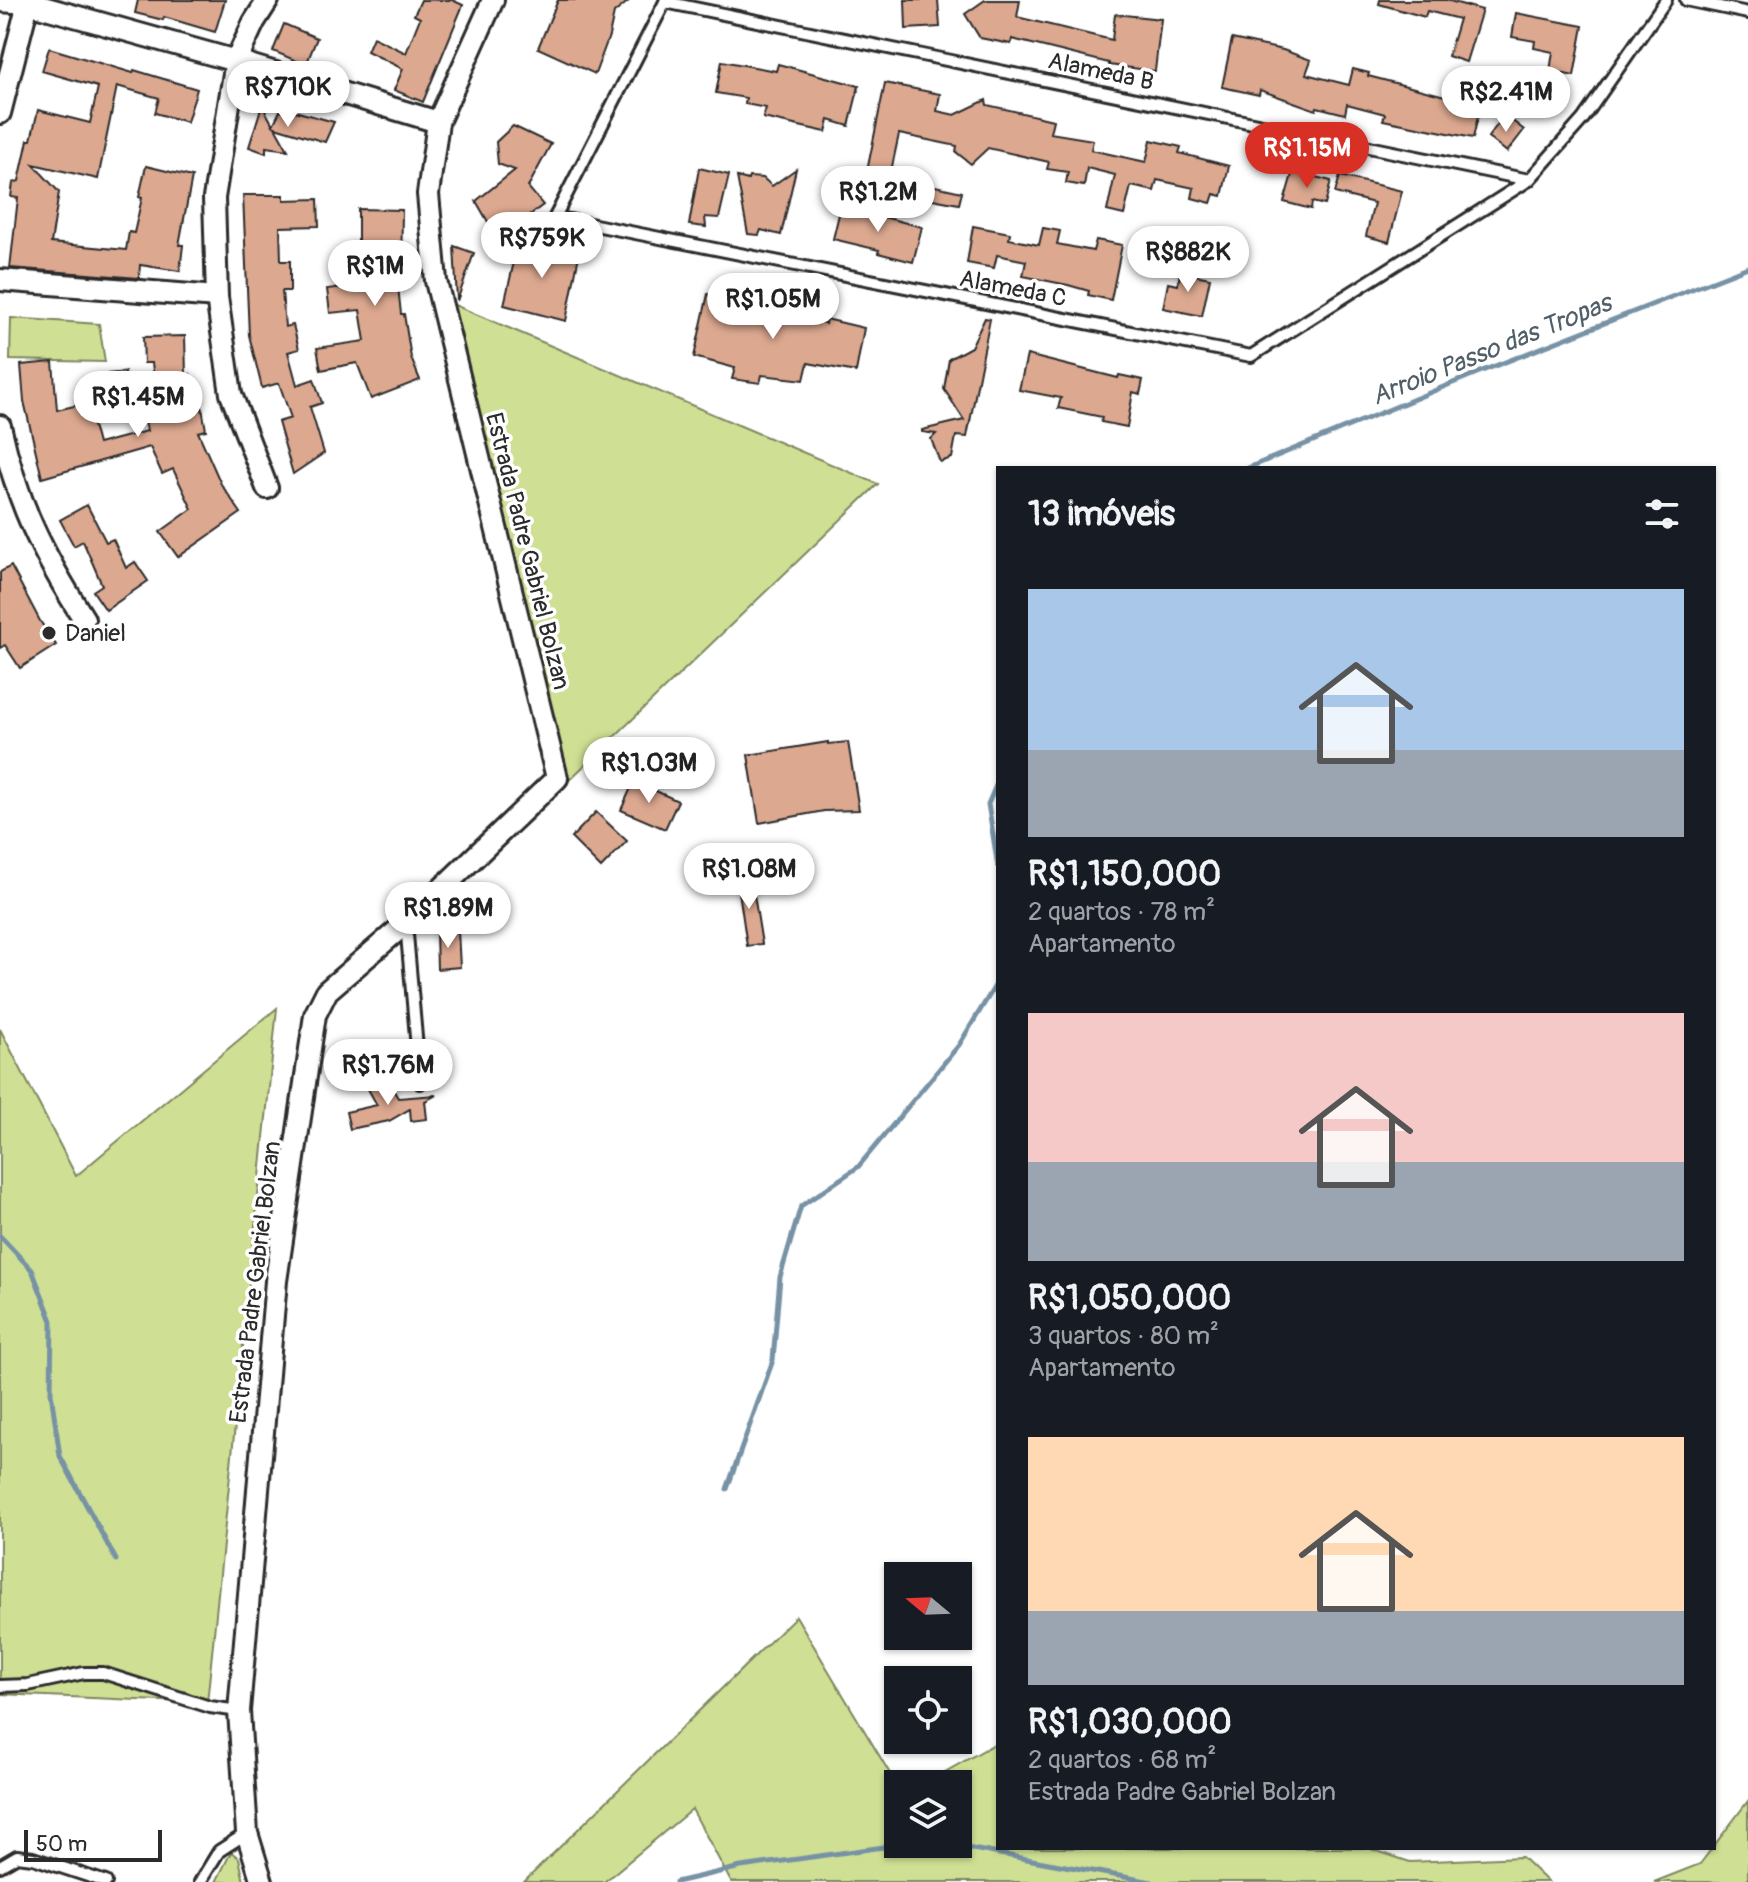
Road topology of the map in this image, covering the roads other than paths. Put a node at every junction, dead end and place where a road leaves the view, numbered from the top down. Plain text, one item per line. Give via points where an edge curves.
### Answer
1 (268, 0) edge
2 (493, 0) edge
3 (1666, 0) edge
4 (1686, 0) edge
5 (0, 1) edge
6 (666, 1) edge
7 (28, 3) junction
8 (1748, 13) edge
9 (236, 61) junction
10 (0, 113) edge
11 (438, 122) junction
12 (1529, 180) junction
13 (0, 280) edge
14 (217, 297) junction
15 (0, 426) edge
16 (267, 488) dead end
17 (84, 619) dead end
18 (406, 923) junction
19 (420, 1083) dead end
20 (0, 1686) edge
21 (239, 1711) junction
22 (247, 1833) junction
23 (0, 1866) edge
24 (67, 1870) junction
25 (63, 1882) edge
26 (106, 1882) edge
27 (200, 1882) edge
28 (262, 1882) edge

1 - 9 street
2 - 11 street, Estrada Padre Gabriel Bolzan
3 - 12 lane, Alameda C via 1583,119
4 - 8 lane
5 - 7 street
6 - 12 lane, Alameda B
6 - 12 lane, Alameda C via 555,217 1251,356
7 - 9 street
7 - 10 street
9 - 11 street
9 - 14 street via 214,198
11 - 18 street, Estrada Padre Gabriel Bolzan via 428,194 436,281 557,778
13 - 14 street
14 - 16 street via 231,394
15 - 17 street via 27,519
18 - 19 lane
18 - 21 street, Estrada Padre Gabriel Bolzan via 327,991 315,1015 276,1281
20 - 21 lane via 103,1673
21 - 22 street, Estrada Padre Gabriel Bolzan
22 - 27 lane via 219,1851
22 - 28 street, Estrada Padre Gabriel Bolzan
23 - 24 lane via 17,1856
24 - 25 lane
24 - 26 lane

